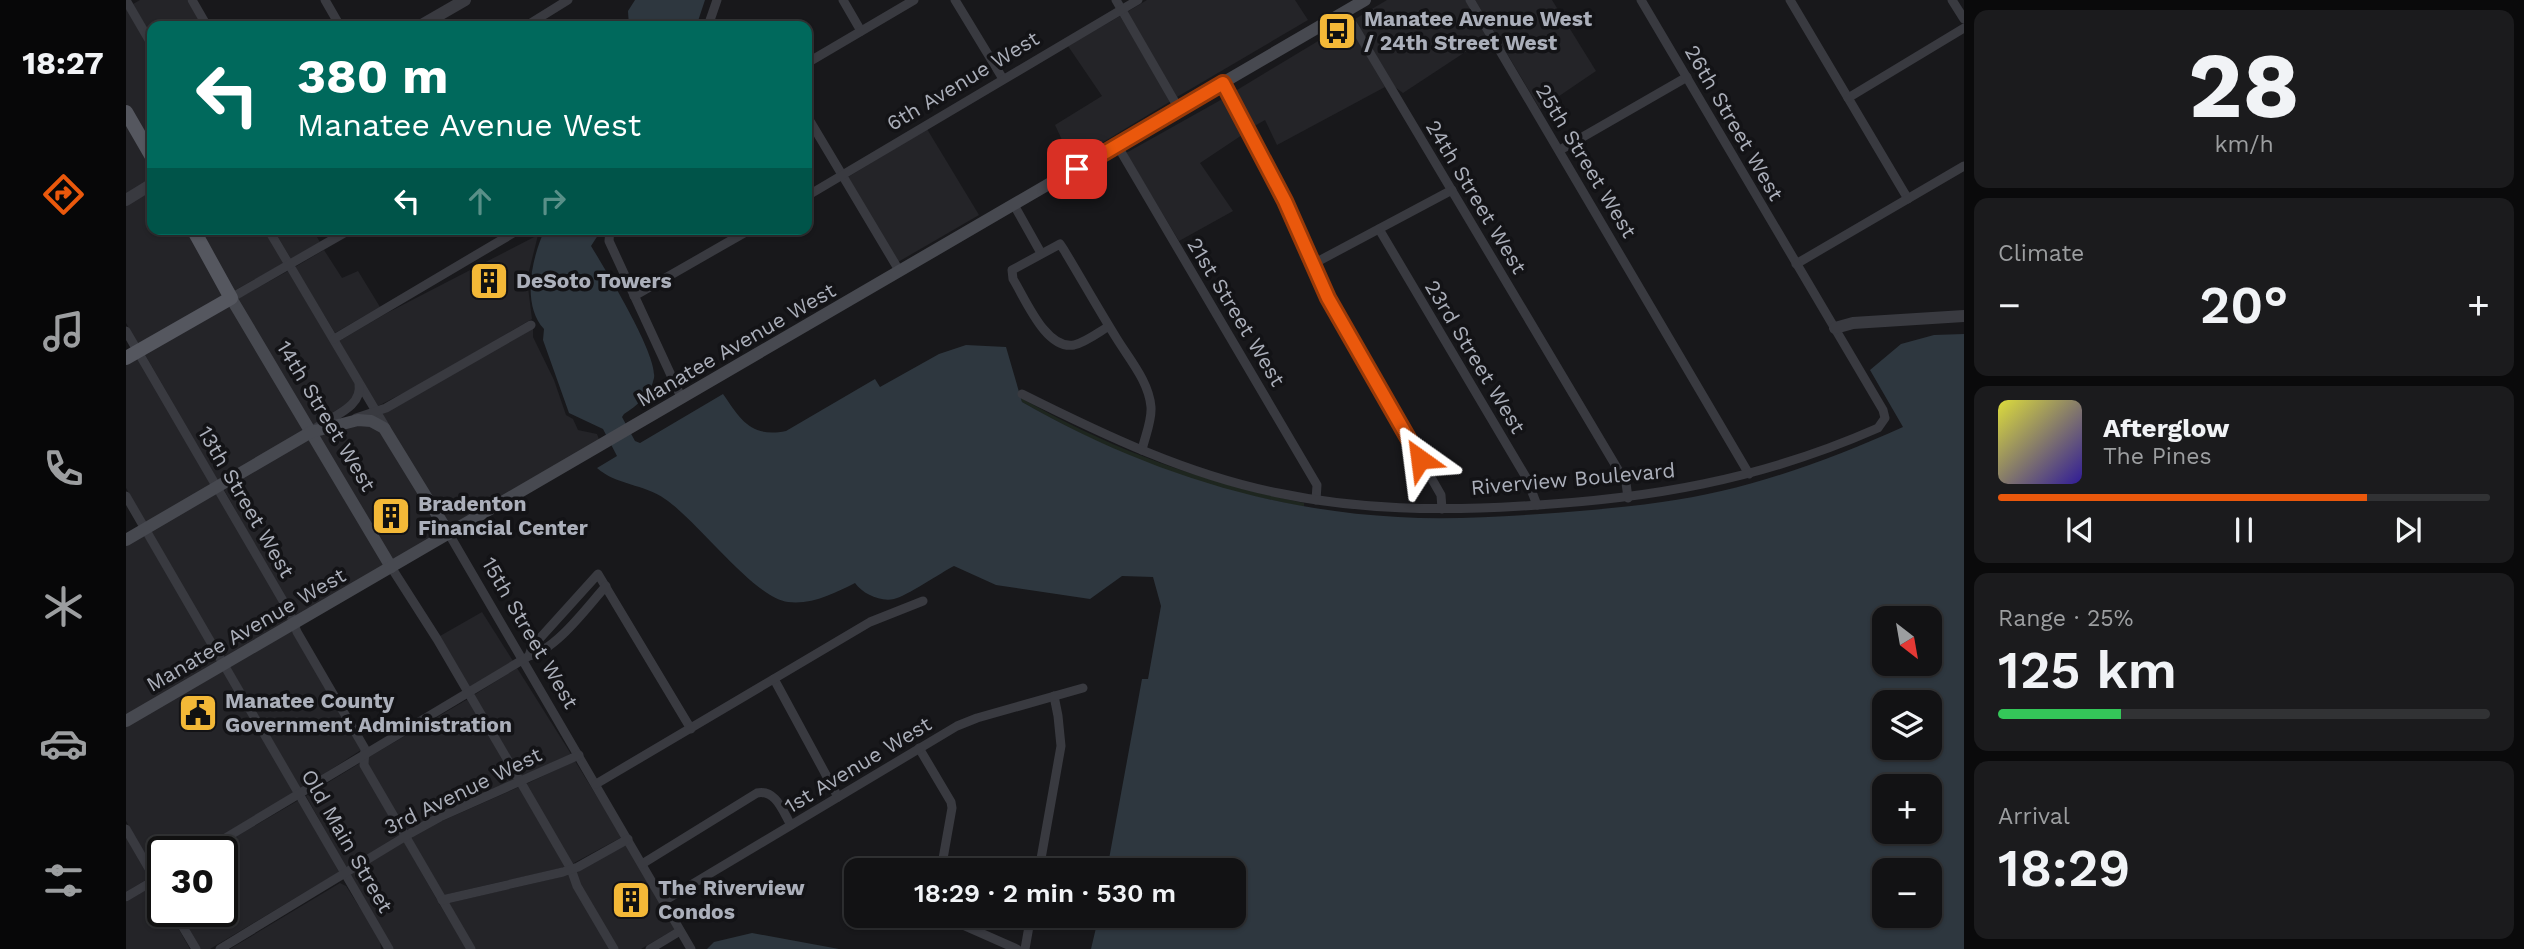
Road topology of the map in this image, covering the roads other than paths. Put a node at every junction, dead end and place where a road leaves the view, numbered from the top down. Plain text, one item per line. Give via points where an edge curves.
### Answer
1 (192, 0) edge
2 (325, 0) edge
3 (568, 0) edge
4 (717, 0) edge
5 (843, 0) edge
6 (914, 0) edge
7 (955, 0) edge
8 (1116, 0) edge
9 (1138, 0) edge
10 (1365, 0) edge
11 (1470, 0) edge
12 (1641, 0) edge
13 (1952, 0) edge
14 (461, 1) edge
15 (1794, 1) edge
16 (128, 2) edge
17 (1121, 10) junction
18 (1345, 11) junction
19 (1964, 19) edge
20 (205, 21) edge
21 (338, 21) edge
22 (429, 21) edge
23 (535, 21) edge
24 (710, 21) edge
25 (1964, 28) edge
26 (861, 31) junction
27 (147, 35) edge
28 (812, 60) edge
29 (1687, 77) junction
30 (1003, 79) junction
31 (1223, 83) junction
32 (1848, 98) junction
33 (1180, 109) junction
34 (126, 112) edge
35 (812, 124) edge
36 (1117, 145) junction
37 (147, 148) edge
38 (1560, 150) junction
39 (1964, 166) edge
40 (842, 175) junction
41 (147, 187) edge
42 (1452, 190) junction
43 (812, 193) edge
44 (1908, 199) junction
45 (126, 200) edge
46 (1014, 205) junction
47 (1379, 229) junction
48 (196, 235) edge
49 (272, 235) edge
50 (341, 235) edge
51 (510, 235) edge
52 (610, 235) edge
53 (741, 235) edge
54 (1041, 253) junction
55 (1313, 264) junction
56 (1796, 264) junction
57 (289, 265) junction
58 (900, 272) junction
59 (634, 296) junction
60 (231, 298) junction
61 (1964, 316) edge
62 (531, 325) dead end
63 (1109, 326) junction
64 (1835, 328) junction
65 (126, 331) edge
66 (334, 339) junction
67 (132, 355) edge
68 (358, 379) junction
69 (1022, 394) dead end
70 (682, 399) junction
71 (376, 411) junction
72 (351, 420) junction
73 (1884, 422) joint
74 (311, 432) junction
75 (394, 441) junction
76 (1142, 450) junction
77 (1749, 474) junction
78 (217, 486) junction
79 (126, 496) edge
80 (1628, 498) junction
81 (1316, 500) junction
82 (1537, 505) junction
83 (1442, 509) junction
84 (145, 529) junction
85 (449, 534) junction
86 (126, 540) edge
87 (391, 567) junction
88 (602, 580) junction
89 (923, 601) dead end
90 (294, 625) junction
91 (526, 658) junction
92 (224, 665) junction
93 (774, 679) junction
94 (1083, 688) dead end
95 (469, 693) junction
96 (1054, 696) junction
97 (126, 721) edge
98 (691, 729) junction
99 (919, 748) junction
100 (365, 755) junction
101 (579, 755) junction
102 (520, 781) junction
103 (596, 784) junction
104 (300, 794) junction
105 (838, 797) junction
106 (791, 825) junction
107 (126, 829) edge
108 (229, 836) edge
109 (405, 837) junction
110 (628, 839) junction
111 (943, 858) edge
112 (1041, 858) edge
113 (147, 860) edge
114 (642, 864) junction
115 (571, 869) junction
116 (345, 873) junction
117 (147, 884) edge
118 (126, 897) edge
119 (442, 900) junction
120 (664, 901) junction
121 (183, 927) edge
122 (969, 928) edge
123 (1029, 928) edge
124 (680, 931) junction
125 (196, 949) edge
126 (220, 949) edge
127 (389, 949) edge
128 (471, 949) edge
129 (614, 949) edge
130 (650, 949) edge
131 (691, 949) edge
132 (1017, 949) edge
133 (1025, 949) edge

1 - 20 street
2 - 21 street
3 - 23 street
4 - 24 street
5 - 26 street
6 - 26 street
7 - 30 street
8 - 17 street
9 - 17 street, 6th Avenue West
10 - 18 main road, Manatee Avenue West
11 - 38 street, 25th Street West
12 - 29 street, 26th Street West
13 - 19 street
14 - 22 street
15 - 32 street
16 - 27 street
17 - 30 street, 6th Avenue West
17 - 33 street
18 - 31 main road, Manatee Avenue West
18 - 42 street, 24th Street West
25 - 32 street
26 - 28 street
29 - 38 street
29 - 56 street, 26th Street West
30 - 40 street, 6th Avenue West
31 - 33 main road, Manatee Avenue West
31 - 55 street
32 - 44 street
33 - 36 main road, Manatee Avenue West
34 - 37 main road
35 - 40 street
36 - 46 main road, Manatee Avenue West
36 - 81 street, 21st Street West via 1317,485
38 - 77 street, 25th Street West
39 - 44 street
40 - 43 street, 6th Avenue West
40 - 58 street
41 - 45 street
42 - 47 street
42 - 80 street, 24th Street West via 1626,483
44 - 56 street
46 - 54 street
46 - 58 main road, Manatee Avenue West
47 - 55 street
47 - 82 street, 23rd Street West via 1527,479
48 - 60 main road, 14th Street West
49 - 57 street, 15th Street West
50 - 57 street
51 - 66 street
52 - 59 street
53 - 59 street
54 - 63 street via 1060,244
54 - 63 street via 1011,275 1050,338 1060,344 1077,344
55 - 83 street via 1345,331 1437,487
56 - 64 street, 26th Street West
57 - 60 street
57 - 66 street, 15th Street West
58 - 70 main road, Manatee Avenue West
59 - 70 street
60 - 67 main road
60 - 74 main road, 14th Street West
61 - 64 street
62 - 71 street
63 - 76 street via 1149,397 1151,416
64 - 73 street, 26th Street West via 1883,410
65 - 67 street, 13th Street West
66 - 68 street, 15th Street West
67 - 78 street, 13th Street West
68 - 71 street, 15th Street West
68 - 74 street via 356,401
69 - 76 street, Riverview Boulevard
70 - 85 main road, Manatee Avenue West
71 - 72 street
71 - 75 street, 15th Street West
72 - 74 main road
72 - 75 main road via 376,423
73 - 77 street, Riverview Boulevard via 1837,445
74 - 78 main road
74 - 87 main road, 14th Street West
75 - 85 main road, 15th Street West
76 - 81 street, Riverview Boulevard via 1207,474
77 - 80 street, Riverview Boulevard
78 - 84 main road
78 - 90 street, 13th Street West
79 - 84 street, Old Main Street
80 - 82 street, Riverview Boulevard
81 - 83 street, Riverview Boulevard
82 - 83 street, Riverview Boulevard
84 - 86 main road
84 - 92 street, Old Main Street
85 - 87 main road, Manatee Avenue West
85 - 91 street, 15th Street West
87 - 90 main road, Manatee Avenue West
87 - 95 street, 14th Street West
88 - 91 street via 532,646
88 - 91 street via 554,642
88 - 98 street
89 - 93 street via 870,622
90 - 92 main road, Manatee Avenue West
90 - 100 street, 13th Street West
91 - 95 street
91 - 101 street, 15th Street West
92 - 97 main road, Manatee Avenue West
92 - 104 street, Old Main Street
93 - 98 street
93 - 105 street
94 - 96 street, 1st Avenue West
95 - 100 street
95 - 102 street, 14th Street West
96 - 99 street, 1st Avenue West via 968,721
96 - 112 street via 1061,746
98 - 103 street
99 - 105 street, 1st Avenue West
99 - 111 street via 952,808
100 - 104 street
100 - 109 street, 13th Street West via 364,765
101 - 102 street, 3rd Avenue West
101 - 103 street, 15th Street West
102 - 109 street, 3rd Avenue West
102 - 115 street, 14th Street West
103 - 110 street, 15th Street West
104 - 108 street
104 - 116 street, Old Main Street
105 - 106 street, 1st Avenue West
106 - 114 street via 772,795 763,791
106 - 120 street, 1st Avenue West
107 - 113 street
109 - 116 street, 3rd Avenue West
109 - 119 street, 13th Street West
110 - 114 street, 15th Street West
110 - 115 street
114 - 120 street, 15th Street West
115 - 119 street
115 - 129 street, 14th Street West
116 - 126 street, 3rd Avenue West
116 - 127 street, Old Main Street
117 - 118 street
119 - 128 street, 13th Street West
120 - 124 street, 15th Street West
121 - 125 street
122 - 132 street
123 - 133 street
124 - 130 street
124 - 131 street, 15th Street West

